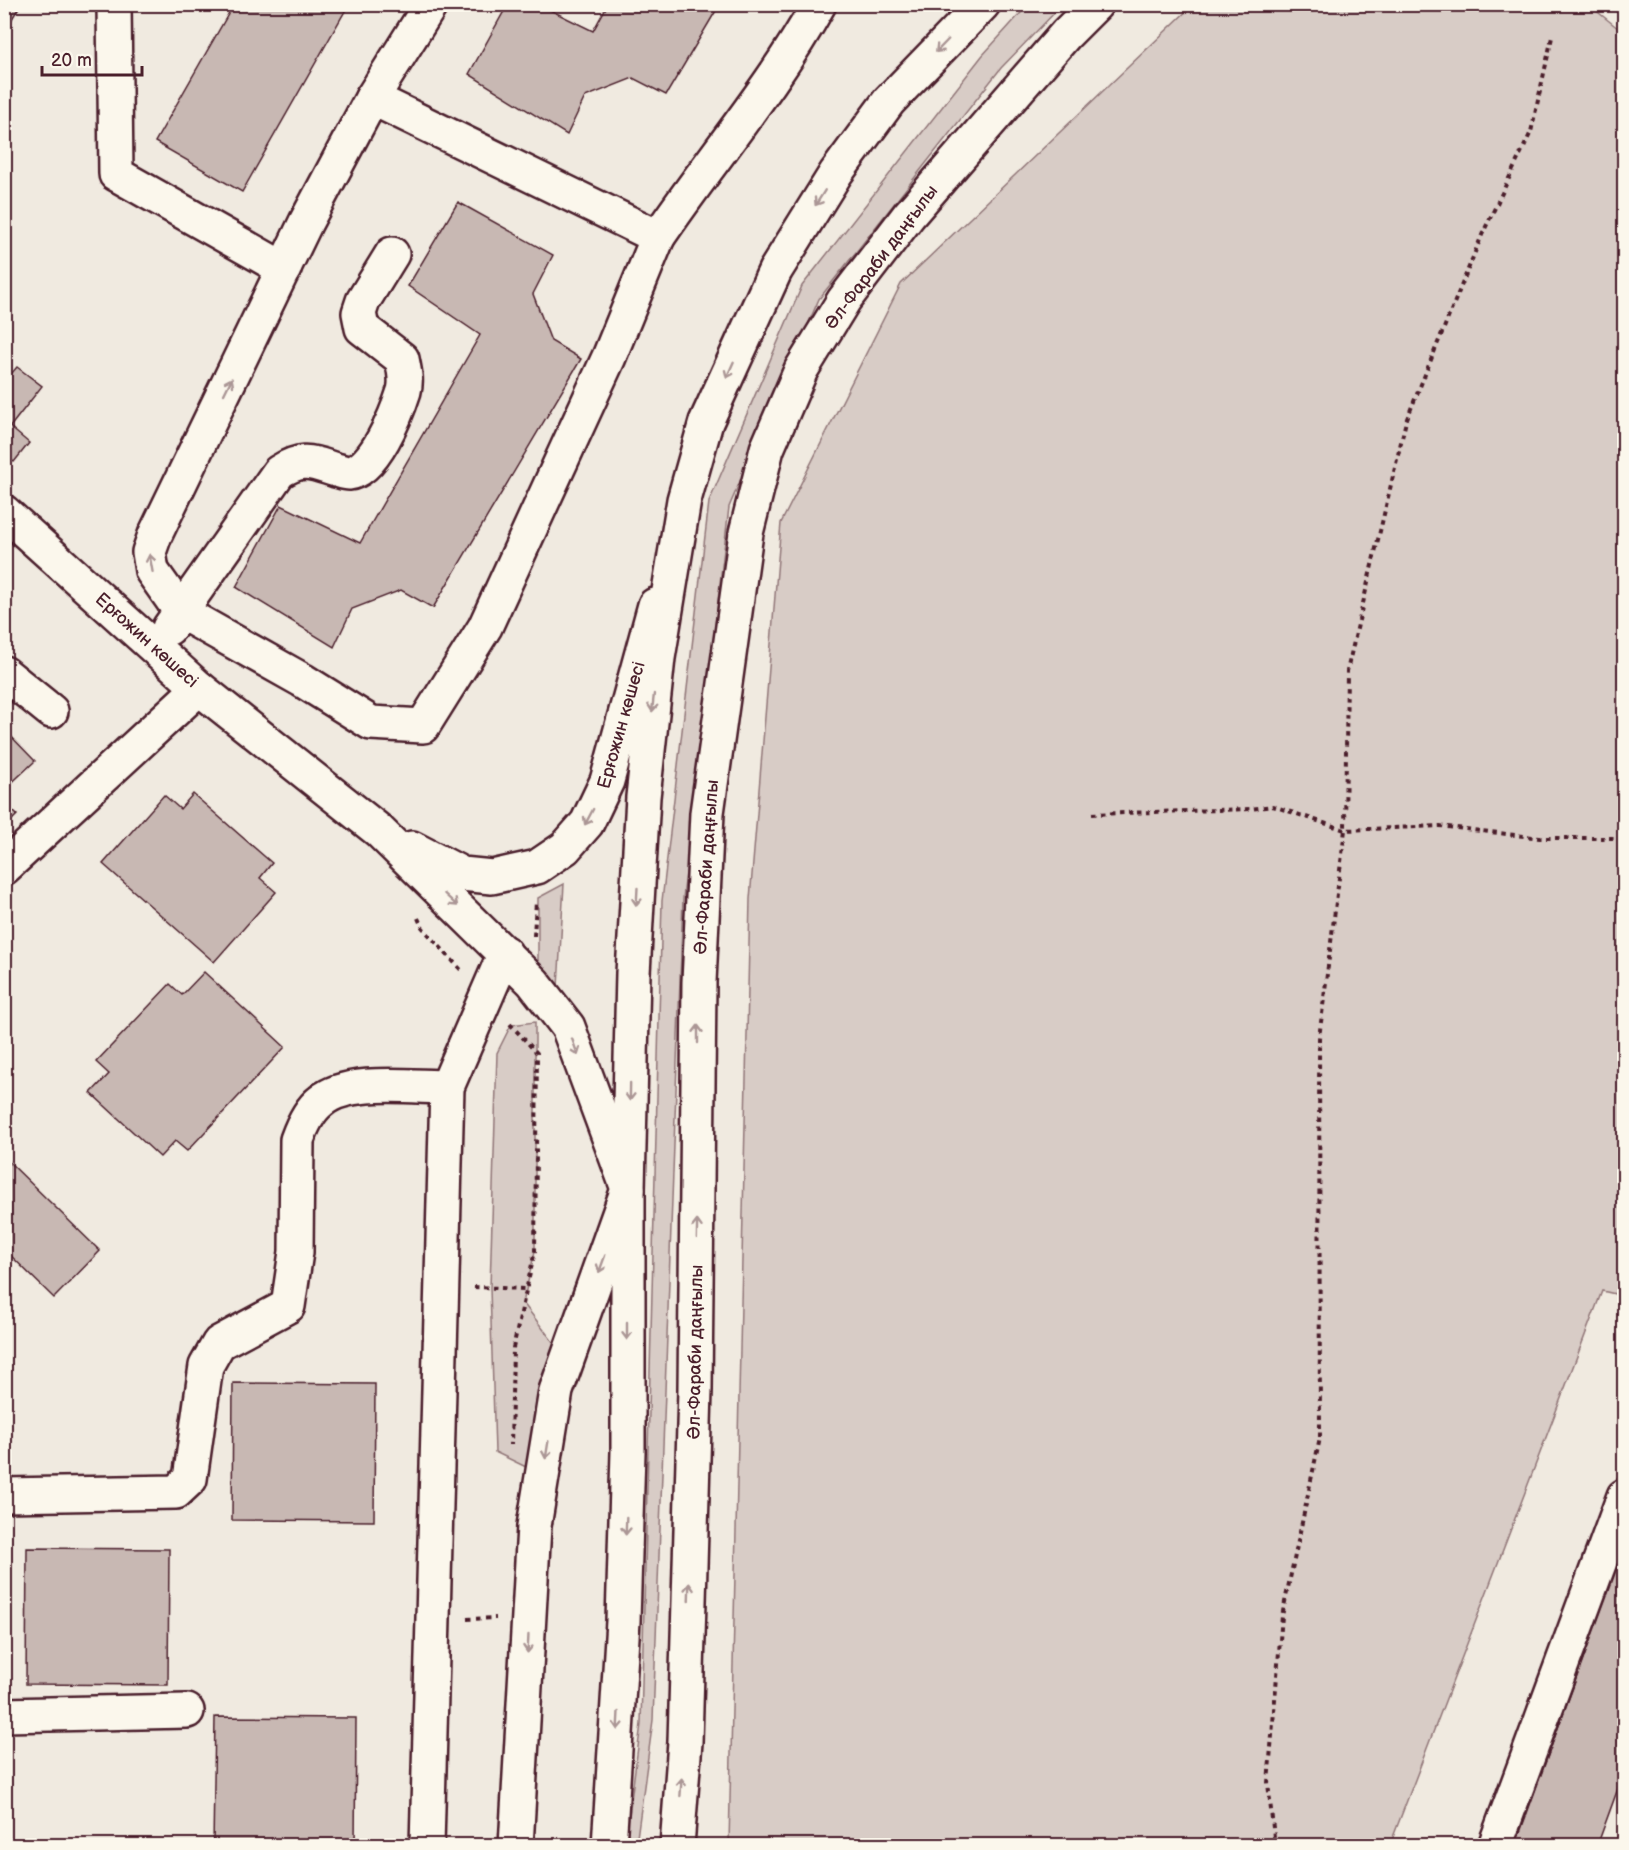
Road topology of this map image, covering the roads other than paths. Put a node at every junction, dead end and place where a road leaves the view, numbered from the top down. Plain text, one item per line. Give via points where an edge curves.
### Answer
1 (114, 4) edge
2 (431, 4) edge
3 (819, 4) edge
4 (983, 4) edge
5 (1096, 4) edge
6 (372, 98) junction
7 (658, 237) junction
8 (392, 254) dead end
9 (284, 269) junction
10 (684, 500) junction
11 (4, 512) edge
12 (181, 612) junction
13 (152, 643) junction
14 (4, 673) edge
15 (199, 688) junction
16 (51, 711) dead end
17 (378, 830) junction
18 (4, 868) edge
19 (519, 947) junction
20 (447, 1087) junction
21 (628, 1189) junction
22 (4, 1495) edge
23 (1624, 1496) edge
24 (187, 1711) dead end
25 (4, 1715) edge
26 (427, 1845) edge
27 (516, 1845) edge
28 (609, 1845) edge
29 (677, 1845) edge
30 (1495, 1845) edge

1 - 9 main road via 116,174
2 - 6 main road
3 - 7 main road via 792,52
4 -> 10 main road via 889,100 836,173 775,271 706,422
29 -> 5 main road, Әл-Фараби даңғылы via 685,1742 694,1425 699,982 706,823 746,532 767,449 801,370 844,300 909,214
6 - 7 main road
6 - 9 main road
7 - 12 main road via 609,357 485,627 423,726 371,723
8 - 12 main road via 359,313 362,328 402,359 405,377 404,391 375,455 363,469 348,473 311,462 295,462 279,472
12 -> 9 main road via 152,571 149,552
10 -> 17 main road, Ерғожин көшесі via 607,781 587,823 565,848 537,867 492,877 462,874
10 -> 21 main road via 658,658 643,797 633,974
11 - 13 main road, Ерғожин көшесі
12 - 13 main road
13 - 15 main road, Ерғожин көшесі
14 - 16 main road
15 - 17 main road, Ерғожин көшесі
15 - 18 main road
17 -> 19 main road, Ерғожин көшесі
19 - 20 main road via 486,998
19 -> 21 main road, Ерғожин көшесі via 533,982 568,1027
20 - 22 main road via 341,1090 320,1101 304,1123 297,1140 296,1252 288,1306 219,1343 206,1366 190,1479 176,1492
20 - 26 main road
21 -> 27 main road via 554,1402 534,1526
21 -> 28 main road via 628,1463
23 - 30 main road
24 - 25 main road

